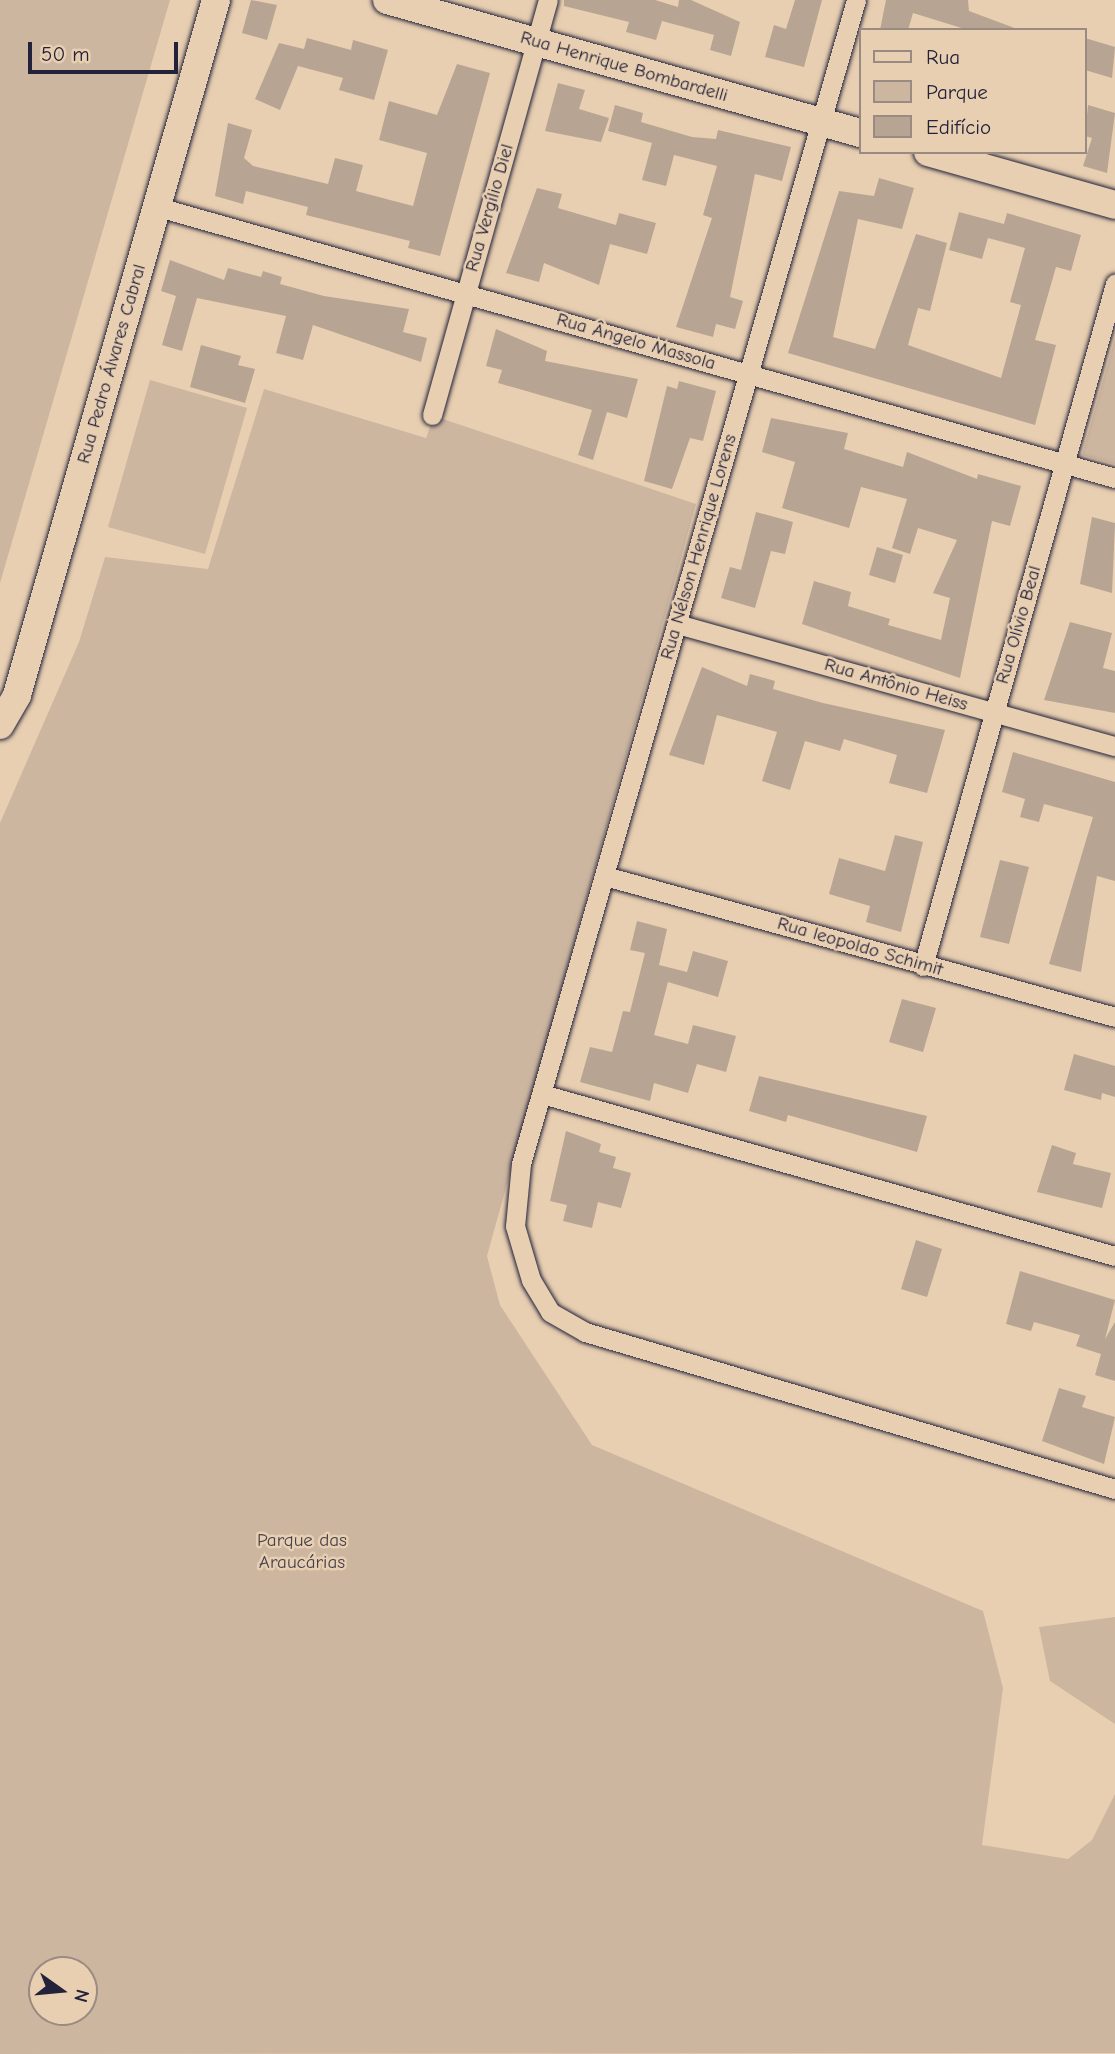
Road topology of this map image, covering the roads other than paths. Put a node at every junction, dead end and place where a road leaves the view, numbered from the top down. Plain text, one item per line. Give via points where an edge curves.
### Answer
1 (216, 0) edge
2 (387, 0) edge
3 (548, 0) edge
4 (856, 0) edge
5 (536, 42) junction
6 (821, 122) junction
7 (860, 133) edge
8 (935, 154) edge
9 (1115, 205) edge
10 (158, 207) junction
11 (1115, 284) edge
12 (466, 294) junction
13 (748, 374) junction
14 (432, 415) dead end
15 (1065, 463) junction
16 (1115, 478) edge
17 (677, 624) junction
18 (995, 712) junction
19 (0, 725) edge
20 (1115, 746) edge
21 (605, 876) junction
22 (923, 965) junction
23 (1115, 1017) edge
24 (542, 1094) junction
25 (1115, 1256) edge
26 (1115, 1489) edge

1 - 10 street, Rua Pedro Álvares Cabral
2 - 5 street, Rua Henrique Bombardelli
3 - 5 street, Rua Vergílio Diel
4 - 6 street, Rua Nélson Henrique Lorens
5 - 6 street, Rua Henrique Bombardelli
5 - 12 street, Rua Vergílio Diel
6 - 7 street, Rua Henrique Bombardelli
6 - 13 street, Rua Nélson Henrique Lorens
8 - 9 street
10 - 12 street, Rua Ângelo Massola
10 - 19 street, Rua Pedro Álvares Cabral via 17,695
11 - 15 street, Rua Olívio Beal
12 - 13 street, Rua Ângelo Massola
12 - 14 street, Rua Vergílio Diel
13 - 15 street, Rua Ângelo Massola
13 - 17 street, Rua Nélson Henrique Lorens
15 - 16 street, Rua Ângelo Massola
15 - 18 street, Rua Olívio Beal
17 - 18 street, Rua Antônio Heiss
17 - 21 street, Rua Nélson Henrique Lorens
18 - 20 street, Rua Antônio Heiss
18 - 22 street, Rua Olívio Beal
21 - 22 street, Rua leopoldo Schimit
21 - 24 street, Rua Nélson Henrique Lorens
22 - 23 street, Rua leopoldo Schimit
24 - 25 street
24 - 26 street, Rua Nélson Henrique Lorens via 515,1214 521,1254 550,1312 585,1332 801,1401

